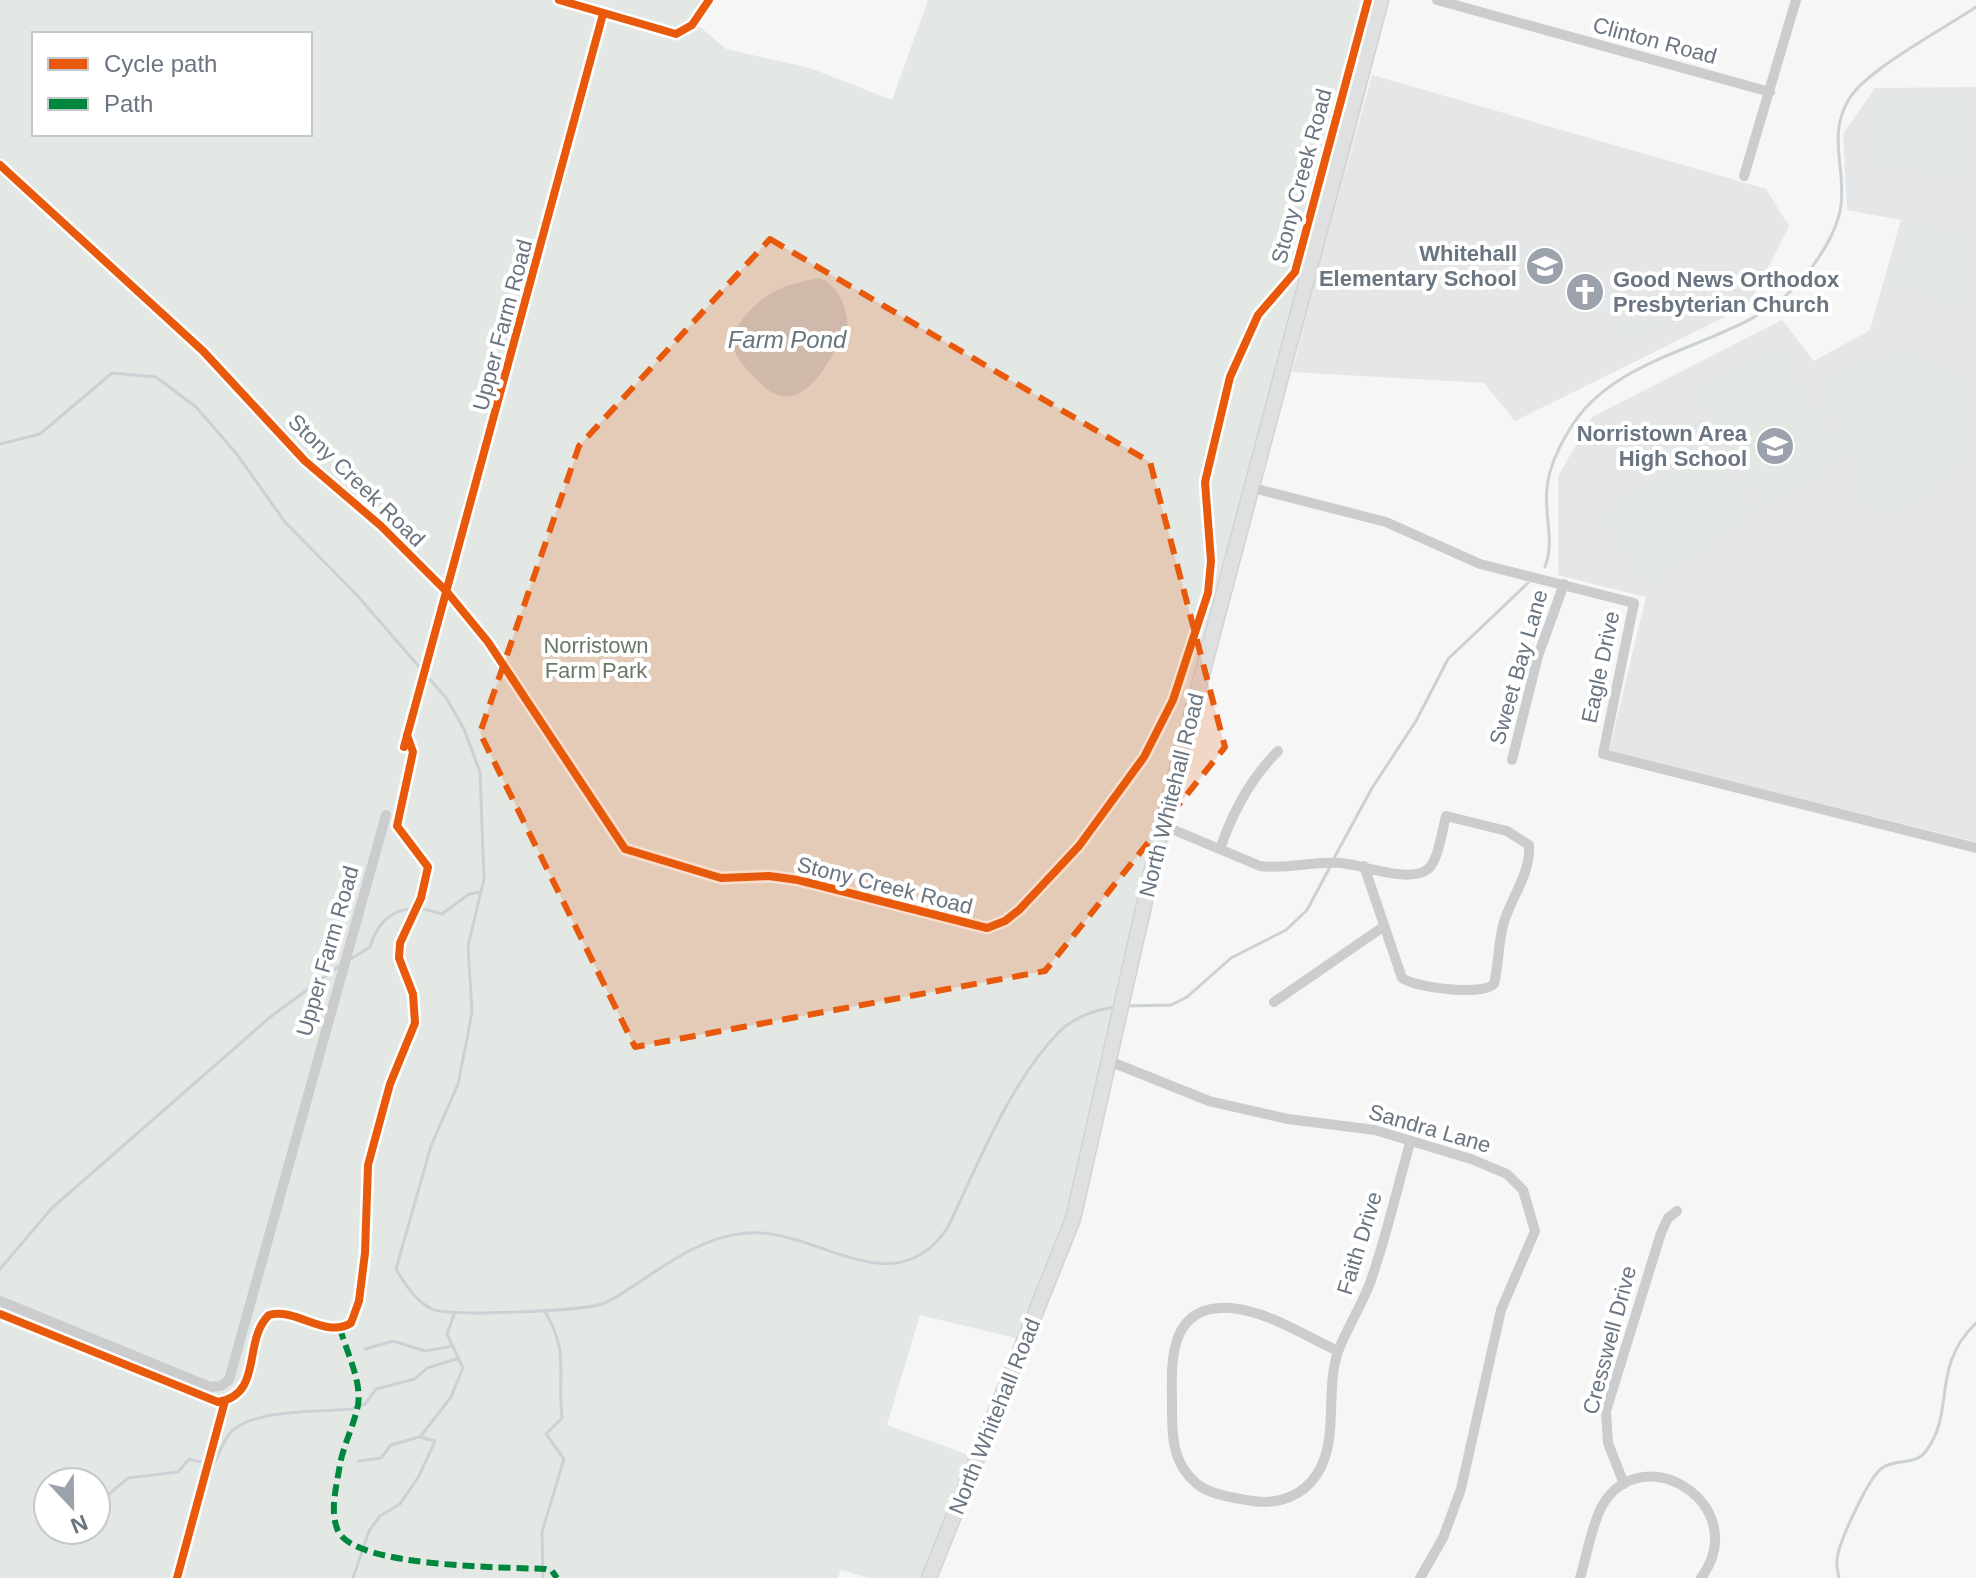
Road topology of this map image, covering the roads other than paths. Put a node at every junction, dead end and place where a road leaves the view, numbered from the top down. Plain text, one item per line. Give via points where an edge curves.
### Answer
1 (1381, 0) edge
2 (1437, 0) edge
3 (1796, 0) edge
4 (1770, 92) junction
5 (1744, 176) dead end
6 (1253, 488) junction
7 (1564, 584) junction
8 (1278, 751) dead end
9 (1512, 760) dead end
10 (386, 815) dead end
11 (1162, 825) junction
12 (1976, 848) edge
13 (1220, 849) junction
14 (1364, 866) junction
15 (1383, 927) junction
16 (1274, 1002) dead end
17 (1109, 1061) junction
18 (1410, 1143) junction
19 (1677, 1211) dead end
20 (0, 1301) edge
21 (1338, 1351) junction
22 (1624, 1484) junction
23 (929, 1578) edge
24 (1420, 1578) edge
25 (1580, 1578) edge
26 (1701, 1578) edge

1 - 6 main road, North Whitehall Road
2 - 4 street, Clinton Road
3 - 4 street
4 - 5 street
6 - 7 street, Eagle Drive via 1371,517 1480,564
6 - 11 main road, North Whitehall Road
7 - 9 street, Sweet Bay Lane via 1538,656
7 - 12 street, Eagle Drive via 1634,603 1603,754
8 - 13 street via 1258,771 1233,812
10 - 20 street, Upper Farm Road via 229,1380 210,1387
11 - 13 street
11 - 17 main road, North Whitehall Road
13 - 14 street via 1260,866
14 - 15 street
14 - 15 street via 1402,874 1426,870 1433,863 1446,816 1507,831 1529,845 1524,879 1504,923 1495,979 1488,990 1410,983 1397,969
15 - 16 street
17 - 18 street, Sandra Lane via 1209,1101 1288,1119 1375,1130
17 - 23 main road, North Whitehall Road via 1073,1219
18 - 21 street, Faith Drive via 1372,1279
18 - 24 street, Sandra Lane via 1507,1174 1523,1190 1535,1231 1501,1310 1461,1489 1443,1538
19 - 22 street, Cresswell Drive via 1661,1233 1606,1411 1608,1443
21 - 21 street, Faith Drive via 1325,1454 1308,1486 1284,1499 1261,1502 1206,1489 1187,1473 1172,1440 1171,1369 1172,1347 1187,1323 1211,1310 1246,1311
22 - 25 street via 1603,1506
22 - 26 street via 1662,1478 1687,1487 1701,1500 1715,1544

